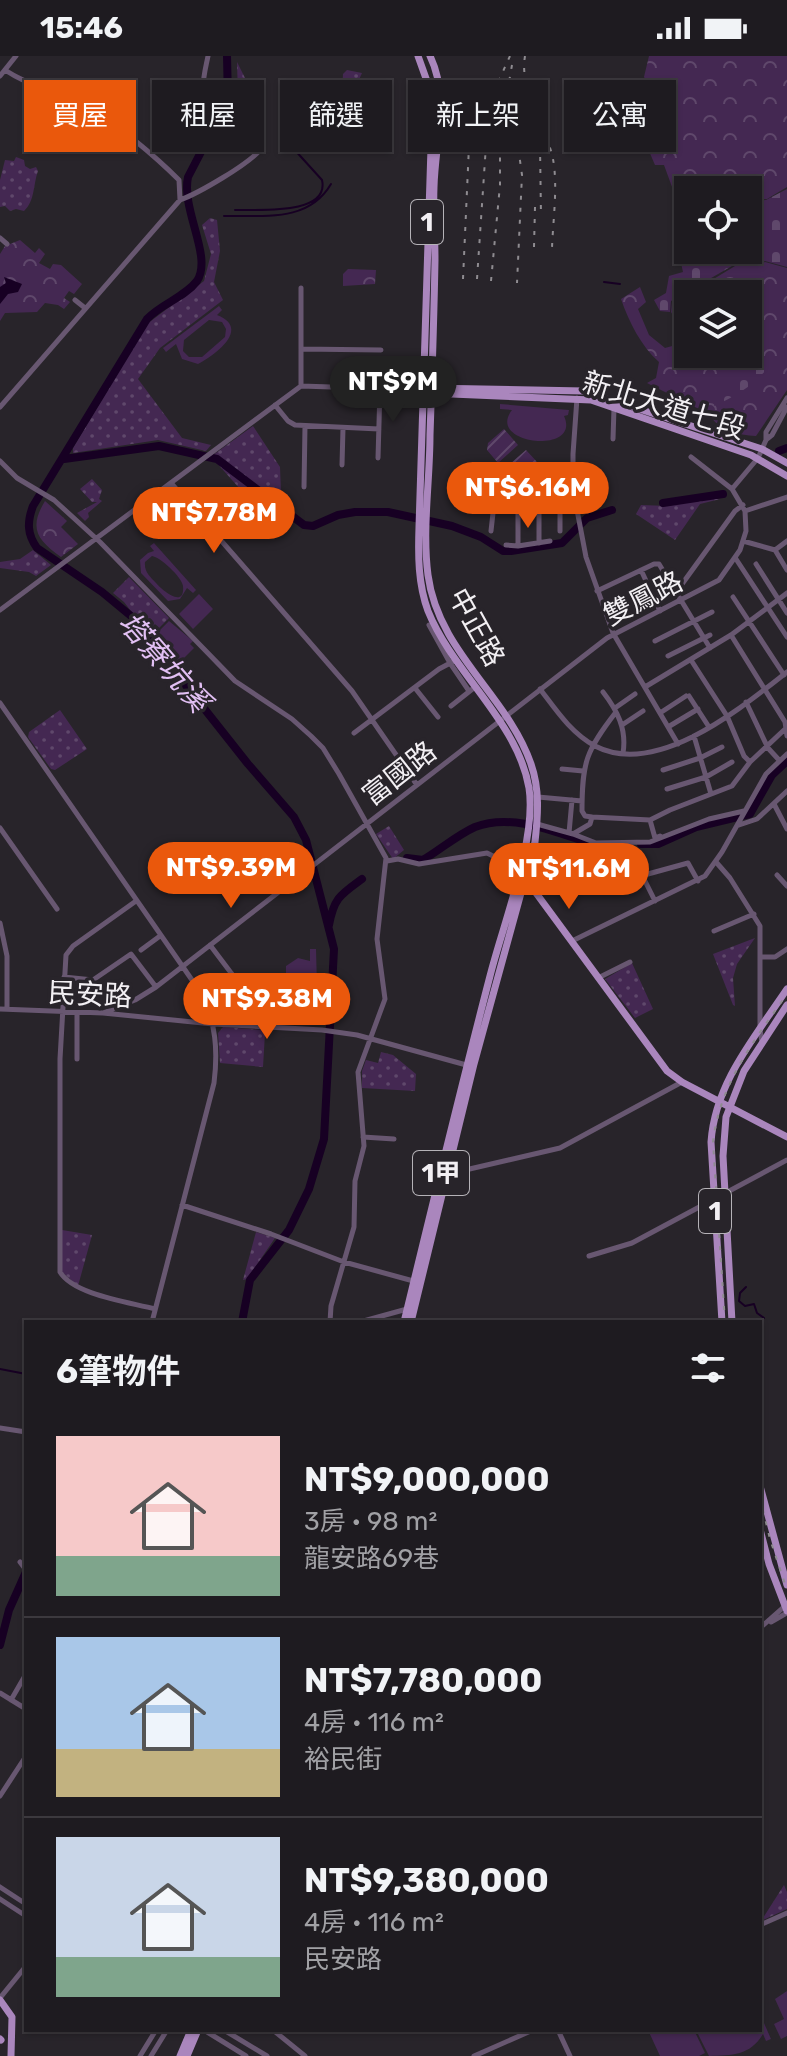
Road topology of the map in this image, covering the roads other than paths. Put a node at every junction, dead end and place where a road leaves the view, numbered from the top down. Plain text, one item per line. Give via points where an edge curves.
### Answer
1 (16, 56) edge
2 (208, 56) edge
3 (418, 56) edge
4 (430, 56) edge
5 (5, 70) junction
6 (0, 76) edge
7 (427, 80) edge
8 (437, 80) edge
9 (434, 152) edge
10 (435, 152) edge
11 (181, 200) junction
12 (0, 238) edge
13 (7, 244) dead end
14 (301, 288) dead end
15 (75, 300) dead end
16 (85, 308) junction
17 (301, 349) junction
18 (381, 350) dead end
19 (301, 386) junction
20 (380, 389) junction
21 (422, 390) junction
22 (431, 390) junction
23 (577, 394) junction
24 (787, 398) edge
25 (275, 405) junction
26 (0, 407) edge
27 (787, 407) edge
28 (614, 408) junction
29 (305, 426) junction
30 (343, 428) junction
31 (379, 429) junction
32 (613, 439) dead end
33 (766, 440) junction
34 (762, 449) junction
35 (691, 457) dead end
36 (378, 458) dead end
37 (758, 458) junction
38 (0, 461) edge
39 (787, 463) edge
40 (342, 465) dead end
41 (787, 476) edge
42 (171, 483) junction
43 (304, 487) dead end
44 (732, 489) junction
45 (787, 497) edge
46 (494, 504) dead end
47 (518, 505) dead end
48 (539, 505) dead end
49 (560, 505) dead end
50 (744, 508) junction
51 (423, 514) junction
52 (491, 531) dead end
53 (560, 531) dead end
54 (95, 539) junction
55 (550, 541) dead end
56 (743, 541) junction
57 (787, 541) edge
58 (539, 543) junction
59 (506, 545) dead end
60 (518, 546) junction
61 (775, 550) junction
62 (736, 559) junction
63 (756, 564) dead end
64 (787, 568) edge
65 (641, 570) junction
66 (597, 591) junction
67 (677, 591) junction
68 (787, 593) edge
69 (733, 597) dead end
70 (778, 600) junction
71 (682, 601) junction
72 (767, 607) junction
73 (431, 608) junction
74 (0, 610) edge
75 (660, 611) junction
76 (712, 612) dead end
77 (787, 613) edge
78 (694, 621) junction
79 (748, 621) junction
80 (429, 625) dead end
81 (613, 633) junction
82 (710, 635) dead end
83 (731, 635) junction
84 (787, 637) edge
85 (704, 639) junction
86 (655, 641) dead end
87 (710, 648) junction
88 (668, 656) dead end
89 (691, 660) junction
90 (453, 662) junction
91 (786, 674) edge
92 (645, 687) junction
93 (415, 688) junction
94 (472, 689) junction
95 (540, 689) junction
96 (765, 689) junction
97 (603, 692) dead end
98 (635, 694) dead end
99 (746, 702) junction
100 (0, 703) edge
101 (451, 706) dead end
102 (698, 709) junction
103 (615, 710) junction
104 (643, 711) dead end
105 (660, 713) junction
106 (727, 716) junction
107 (438, 717) dead end
108 (501, 718) junction
109 (373, 719) junction
110 (622, 725) junction
111 (668, 727) junction
112 (709, 727) junction
113 (354, 733) dead end
114 (786, 733) edge
115 (694, 736) junction
116 (591, 744) junction
117 (678, 744) junction
118 (722, 747) dead end
119 (768, 748) junction
120 (623, 753) junction
121 (787, 754) edge
122 (700, 758) junction
123 (779, 761) junction
124 (732, 762) dead end
125 (750, 762) junction
126 (562, 769) dead end
127 (663, 770) dead end
128 (583, 771) junction
129 (706, 777) junction
130 (417, 785) junction
131 (667, 789) dead end
132 (787, 791) edge
133 (711, 794) junction
134 (538, 797) junction
135 (572, 800) junction
136 (582, 801) junction
137 (774, 804) junction
138 (744, 811) junction
139 (710, 815) dead end
140 (592, 817) junction
141 (650, 820) junction
142 (366, 824) junction
143 (738, 824) junction
144 (533, 827) junction
145 (0, 828) edge
146 (787, 829) edge
147 (571, 834) junction
148 (387, 861) junction
149 (716, 862) junction
150 (519, 869) junction
151 (777, 875) dead end
152 (525, 878) junction
153 (698, 881) junction
154 (787, 886) edge
155 (541, 899) junction
156 (136, 901) junction
157 (655, 901) junction
158 (517, 908) junction
159 (57, 909) dead end
160 (754, 914) junction
161 (0, 923) edge
162 (714, 931) dead end
163 (160, 936) junction
164 (572, 941) junction
165 (210, 945) junction
166 (787, 949) edge
167 (141, 950) dead end
168 (761, 957) junction
169 (630, 962) dead end
170 (183, 966) junction
171 (64, 977) junction
172 (598, 978) junction
173 (156, 987) junction
174 (787, 989) edge
175 (787, 1005) edge
176 (3, 1009) edge
177 (61, 1013) junction
178 (77, 1013) junction
179 (103, 1013) junction
180 (213, 1024) junction
181 (252, 1026) junction
182 (760, 1029) junction
183 (371, 1039) junction
184 (762, 1043) junction
185 (77, 1059) dead end
186 (471, 1067) junction
187 (682, 1082) junction
188 (718, 1102) junction
189 (729, 1107) junction
190 (363, 1137) junction
191 (787, 1137) edge
192 (394, 1139) dead end
193 (787, 1160) edge
194 (448, 1174) junction
195 (725, 1195) junction
196 (714, 1200) junction
197 (182, 1205) junction
198 (589, 1256) dead end
199 (344, 1262) junction
200 (418, 1282) junction
201 (155, 1309) junction
202 (407, 1309) junction
203 (152, 1320) edge
204 (330, 1320) edge
205 (367, 1320) edge
206 (404, 1320) edge
207 (411, 1320) edge
208 (722, 1320) edge
209 (732, 1320) edge
210 (0, 1428) edge
211 (24, 1432) edge
212 (762, 1493) edge
213 (762, 1536) edge
214 (20, 1562) dead end
215 (24, 1567) edge
216 (787, 1585) edge
217 (787, 1609) edge
218 (762, 1627) edge
219 (24, 1677) edge
220 (0, 1693) edge
221 (11, 1700) junction
222 (24, 1708) edge
223 (24, 1759) edge
224 (0, 1796) edge
225 (0, 1887) edge
226 (0, 1899) edge
227 (24, 1903) edge
228 (787, 1913) edge
229 (24, 1915) edge
230 (762, 1924) edge
231 (24, 1969) edge
232 (0, 1999) edge
233 (155, 2032) edge
234 (166, 2032) edge
235 (190, 2032) edge
236 (197, 2032) edge
237 (207, 2032) edge
238 (227, 2032) edge
239 (275, 2032) edge
240 (528, 2032) edge
241 (559, 2032) edge
242 (11, 2056) edge
243 (140, 2056) edge
244 (151, 2056) edge
245 (180, 2056) edge
246 (187, 2056) edge
247 (246, 2056) edge
248 (267, 2056) edge
249 (305, 2056) edge
250 (474, 2056) edge
251 (570, 2056) edge

1 - 5 street
2 - 11 street via 204,95 260,141 260,150
3 - 7 main road, 中正路 / 1
4 - 8 main road, 中正路 / 1
5 - 6 street
5 - 11 street via 98,114 179,180
9 - 21 main road, 中正路 / 1
10 - 22 main road, 中正路 / 1
11 - 16 street
12 - 13 street
14 - 17 street
15 - 16 street
16 - 26 street
17 - 18 street
17 - 19 street
19 - 20 street
19 - 25 street
20 - 21 street
20 - 31 street
21 - 22 main road, 新北大道七段
21 - 51 main road, 中正路 / 1甲
22 - 23 main road, 新北大道七段
22 - 51 main road, 中正路 / 1甲
23 - 28 main road, 新北大道七段
23 - 34 main road, 新北大道七段
23 - 66 street via 572,469 582,540
24 - 33 street
25 - 29 street via 292,424
25 - 42 street
27 - 33 street
28 - 32 street
28 - 37 main road, 新北大道七段
29 - 30 street
29 - 43 street
30 - 31 street
30 - 40 street
31 - 36 street
33 - 34 street
34 - 37 street
34 - 39 main road, 新北大道七段
35 - 44 street
37 - 41 main road, 新北大道七段
37 - 44 street
38 - 54 street
42 - 54 street
42 - 109 street
44 - 50 street
45 - 50 street
46 - 52 street
47 - 60 street
48 - 58 street
49 - 53 street
50 - 56 street, 雙鳳路
50 - 67 street via 735,511
51 - 73 main road, 中正路 / 1甲
54 - 74 street
54 - 142 street via 235,681 292,719 323,748
55 - 58 street
56 - 61 street
56 - 62 street, 雙鳳路
57 - 61 street
58 - 60 street
59 - 60 street
61 - 64 street
62 - 71 street, 雙鳳路 via 719,580
62 - 72 street
63 - 70 street
65 - 66 street
65 - 67 street via 659,564
65 - 75 street
66 - 81 street
67 - 71 street
68 - 70 street
69 - 79 street
70 - 72 street
70 - 77 street
71 - 75 street, 雙鳳路
71 - 78 street
72 - 79 street
72 - 84 street
73 - 90 main road, 中正路 / 1甲
73 - 108 main road, 中正路 / 1甲
75 - 81 street, 雙鳳路
76 - 78 street
78 - 85 street
78 - 86 street
79 - 83 street
79 - 91 street
80 - 90 street
81 - 92 street
81 - 95 street, 雙鳳路
82 - 85 street
83 - 87 street
83 - 96 street
85 - 87 street
85 - 88 street
87 - 89 street
89 - 92 street
89 - 106 street
90 - 93 street
90 - 94 main road, 中正路 / 1甲
91 - 96 street
92 - 105 street
93 - 107 street
93 - 109 street
94 - 101 street
94 - 108 main road, 中正路 / 1甲
95 - 108 street, 雙鳳路
95 - 116 street
96 - 99 street
96 - 114 street
97 - 103 street
98 - 103 street
99 - 106 street
99 - 119 street
100 - 156 street
102 - 105 street via 688,696
102 - 111 street
102 - 112 street
103 - 110 street
103 - 116 street
104 - 110 street
105 - 111 street
106 - 112 street
106 - 125 street
108 - 130 street, 富國路
108 - 134 main road, 中正路 / 1甲 via 523,745
108 - 144 main road, 中正路 / 1甲 via 523,764
109 - 113 street
109 - 130 street
110 - 120 street
111 - 117 street
112 - 115 street
114 - 119 street
115 - 117 street
115 - 122 street
116 - 120 street
116 - 128 street
117 - 120 street
118 - 122 street
119 - 123 street
119 - 125 street
121 - 123 street
122 - 127 street
122 - 129 street
123 - 138 street
124 - 129 street
125 - 133 street via 736,783
126 - 128 street
128 - 136 street
129 - 131 street
129 - 133 street
130 - 142 street, 富國路
132 - 137 street
133 - 141 street
134 - 135 street
134 - 144 main road, 中正路 / 1甲
135 - 136 street
135 - 147 street
136 - 140 street via 583,814
137 - 143 street via 757,819
137 - 146 street
138 - 143 street
138 - 147 street via 650,842 596,843
139 - 141 street via 655,838
140 - 141 street
140 - 147 street via 590,824
142 - 148 street
142 - 165 street, 富國路
143 - 149 street
144 - 147 street
144 - 150 main road, 中正路 / 1甲
144 - 152 main road, 中正路 / 1甲
145 - 159 street
148 - 150 street via 419,864 487,853
148 - 183 street via 377,939 385,999
149 - 153 street
149 - 160 street
150 - 152 main road
150 - 186 main road, 中正路 / 1甲
151 - 154 street
152 - 155 main road
152 - 158 main road, 中正路 / 1甲
153 - 157 street
153 - 157 street via 688,863 640,876
155 - 158 main road via 525,899
155 - 164 main road
156 - 163 street
156 - 171 street via 66,955
157 - 164 street
158 - 186 main road, 中正路 / 1甲
160 - 162 street
160 - 168 street
161 - 176 street via 7,956
163 - 167 street
163 - 170 street
164 - 172 main road
165 - 170 street
165 - 181 street via 245,989
166 - 168 street via 775,957
168 - 182 street
169 - 172 street
170 - 173 street
170 - 180 street
171 - 173 street via 93,980 127,954
171 - 177 street
172 - 187 main road via 660,1064
173 - 179 street
174 - 182 main road, 1
175 - 184 main road, 1
176 - 177 street, 民安路
177 - 178 street, 民安路
177 - 201 street via 60,1272 80,1288
178 - 179 street, 民安路
178 - 185 street
179 - 180 street, 民安路
180 - 181 street, 民安路
180 - 197 street via 214,1083
181 - 183 street, 民安路
182 - 184 street
182 - 188 main road, 1
183 - 186 street
183 - 190 street via 358,1072
184 - 189 main road, 1
186 - 194 main road, 中正路 / 1甲
186 - 200 main road, 中正路 / 1甲
187 - 188 main road
187 - 194 street via 560,1148
188 - 189 main road
188 - 196 main road, 1 via 711,1142
189 - 191 main road
189 - 195 main road, 1 via 723,1143
190 - 192 street
190 - 199 street via 354,1227
193 - 195 street
194 - 200 main road, 中正路 / 1甲
195 - 196 street
195 - 209 main road, 1
196 - 198 street via 632,1243
196 - 208 main road, 1
197 - 199 street
197 - 201 street
199 - 200 street
199 - 204 street
200 - 202 main road, 中正路 / 1甲
200 - 207 main road, 中正路 / 1甲
201 - 203 street
202 - 205 street
202 - 206 main road, 中正路 / 1甲
210 - 211 street
212 - 216 main road
213 - 217 main road
214 - 215 street
217 - 218 street
219 - 221 street
220 - 221 street
221 - 222 street
223 - 224 street
225 - 227 street
226 - 229 street
228 - 230 street
231 - 232 street
232 - 242 main road via 12,2017
233 - 243 street
234 - 244 street
235 - 245 main road
236 - 246 main road
237 - 247 street
238 - 248 street
239 - 249 street
240 - 250 street
241 - 251 street

